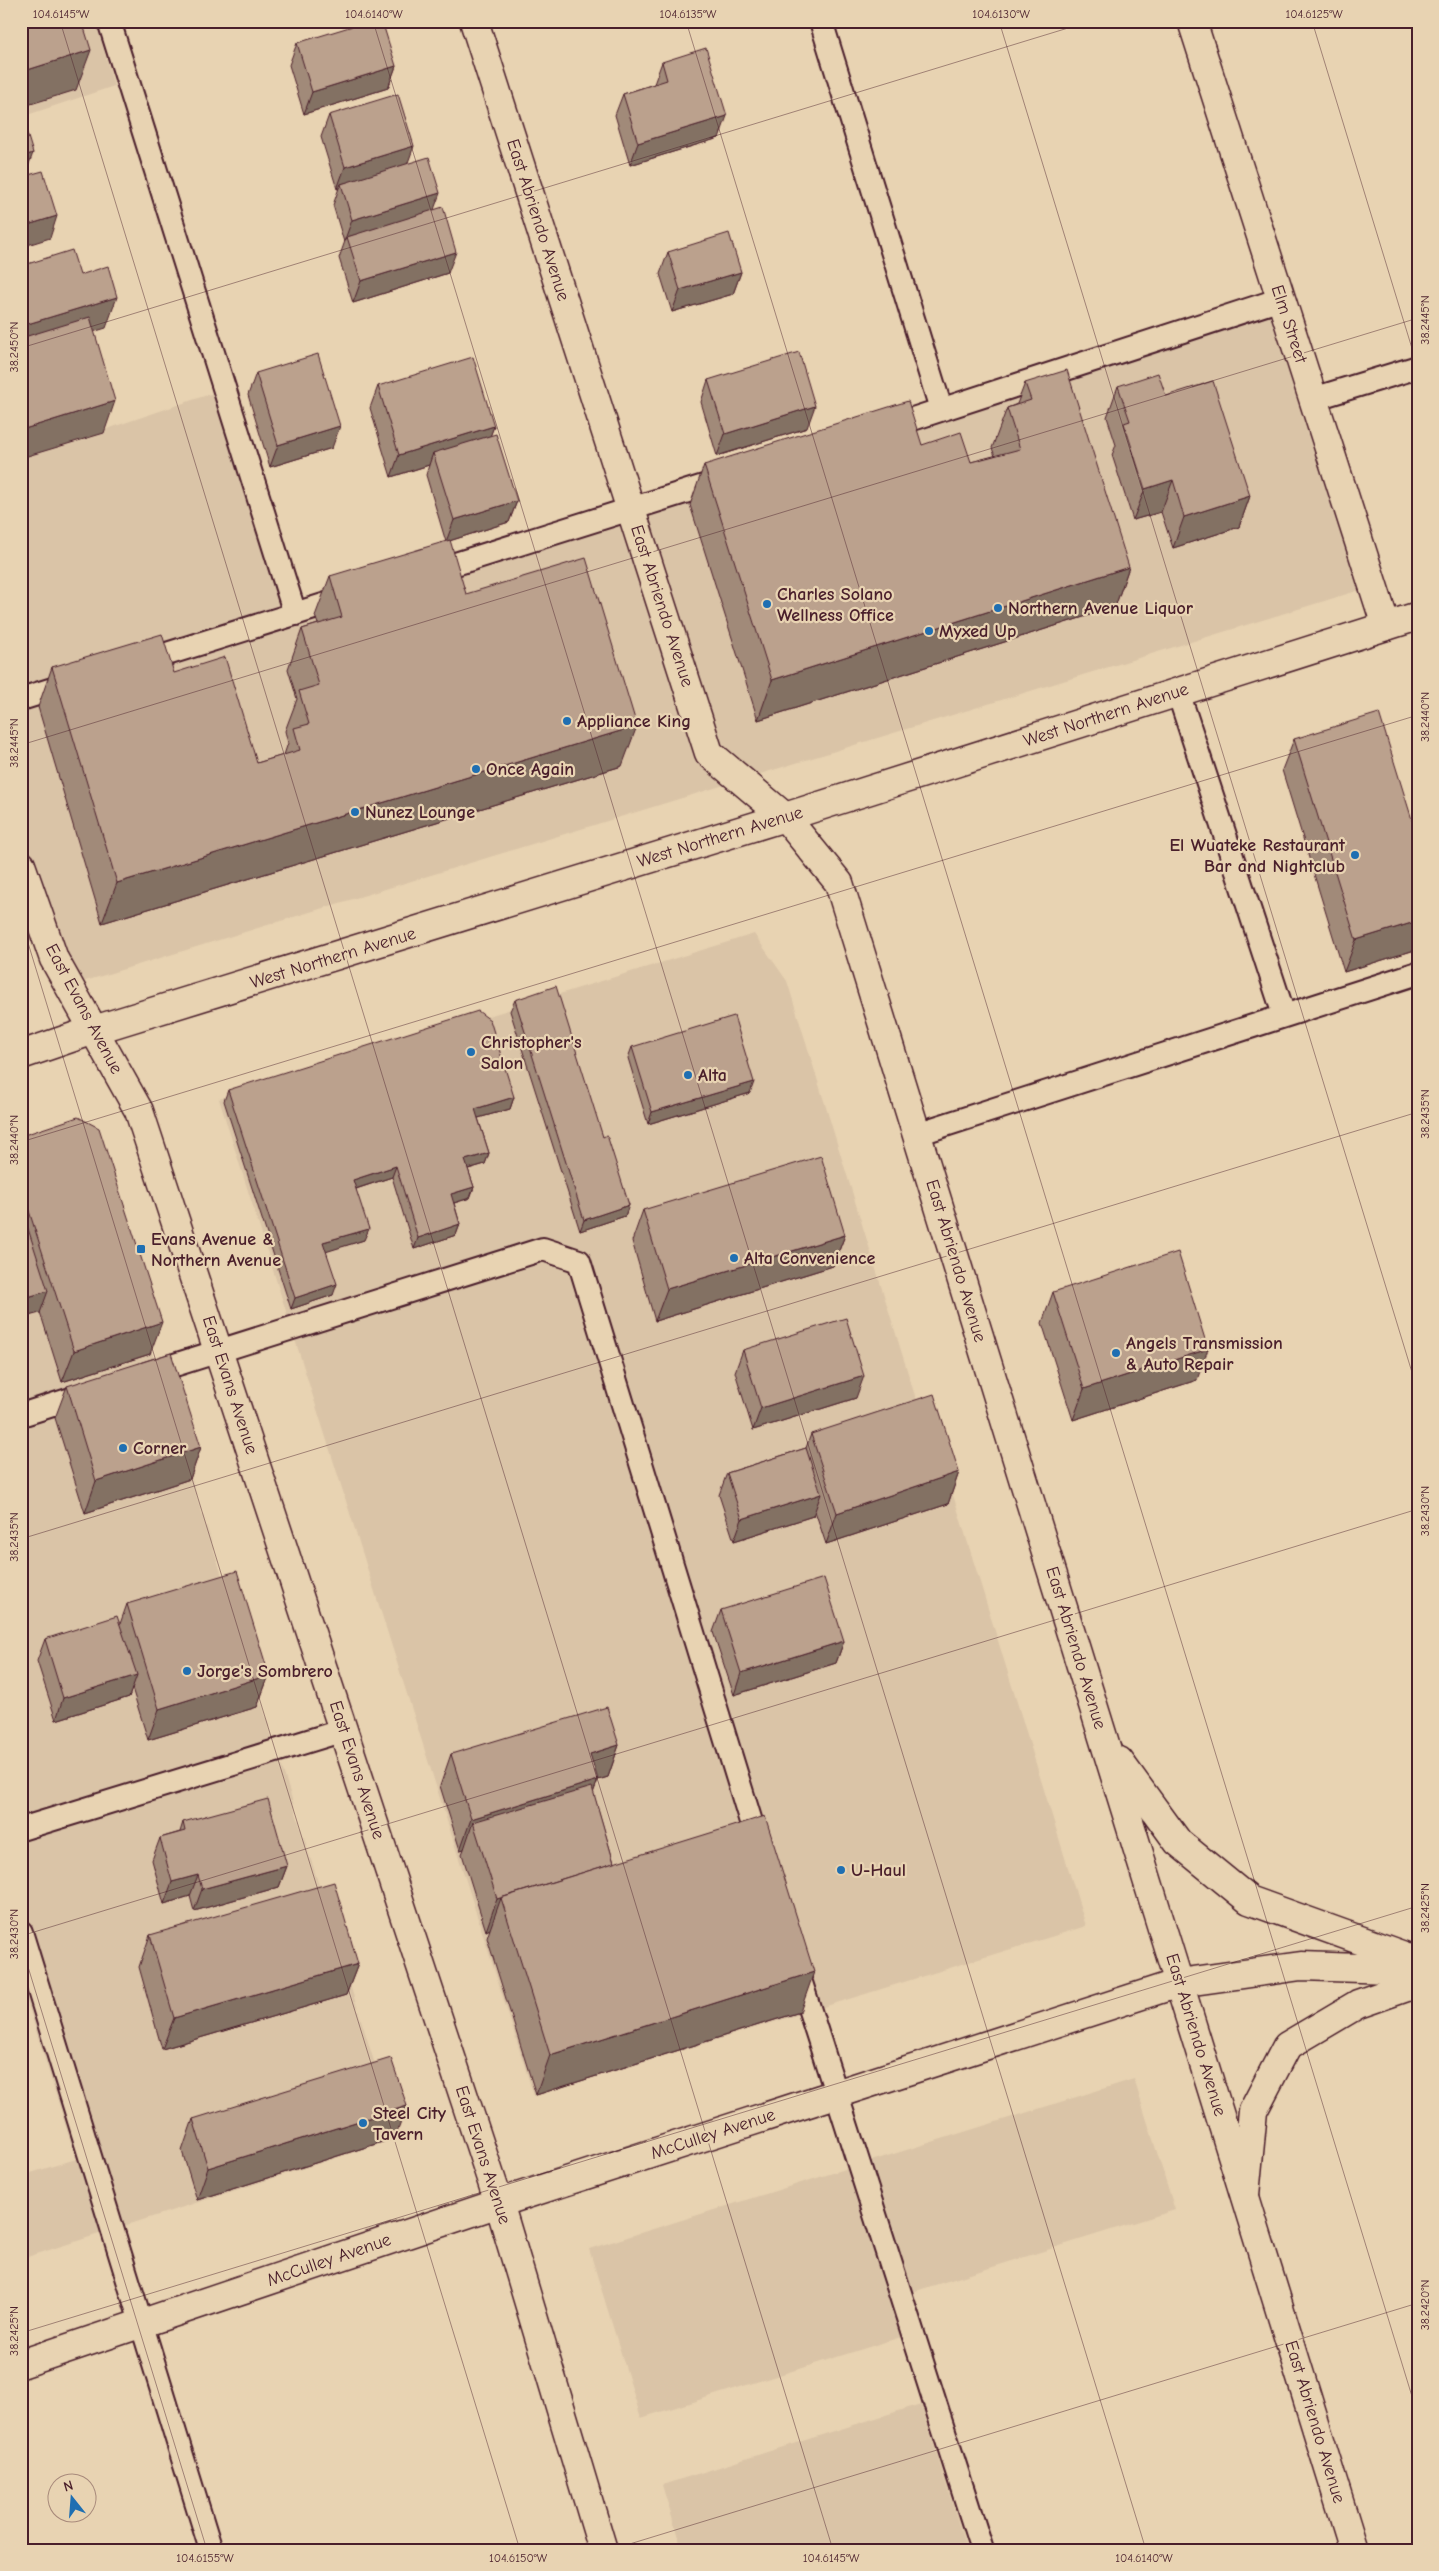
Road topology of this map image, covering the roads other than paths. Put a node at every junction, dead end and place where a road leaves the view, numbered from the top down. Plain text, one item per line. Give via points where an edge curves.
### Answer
1 (109, 21) edge
2 (474, 21) edge
3 (821, 21) edge
4 (1192, 21) edge
5 (1281, 299) junction
6 (1418, 367) edge
7 (1313, 399) junction
8 (941, 409) junction
9 (866, 434) edge
10 (744, 473) edge
11 (631, 510) junction
12 (407, 579) edge
13 (370, 591) edge
14 (295, 614) junction
15 (1418, 616) edge
16 (1386, 626) junction
17 (1178, 692) junction
18 (21, 699) edge
19 (785, 817) junction
20 (21, 865) edge
21 (1418, 973) edge
22 (1284, 1015) junction
23 (94, 1030) junction
24 (21, 1055) edge
25 (917, 1134) junction
26 (218, 1350) junction
27 (21, 1415) edge
28 (344, 1730) junction
29 (1106, 1745) junction
30 (21, 1829) edge
31 (765, 1867) edge
32 (21, 1932) edge
33 (788, 1943) edge
34 (1418, 1960) edge
35 (1418, 1970) edge
36 (1180, 1983) junction
37 (1418, 1983) edge
38 (835, 2094) junction
39 (1245, 2195) junction
40 (499, 2203) junction
41 (140, 2324) junction
42 (21, 2364) edge
43 (211, 2550) edge
44 (603, 2550) edge
45 (982, 2550) edge
46 (1354, 2550) edge

1 - 14 lane
2 - 11 street, East Abriendo Avenue
3 - 8 lane
4 - 5 street, Elm Street
5 - 7 street, Elm Street
5 - 8 lane
6 - 7 lane
7 - 16 street, Elm Street
8 - 9 lane
10 - 11 lane
11 - 12 lane
11 - 19 street, East Abriendo Avenue via 709,753
13 - 14 lane
14 - 18 lane
15 - 16 street, West Northern Avenue
16 - 17 street, West Northern Avenue
17 - 19 street, West Northern Avenue
17 - 22 lane
19 - 23 street, West Northern Avenue
19 - 25 street, East Abriendo Avenue via 839,884
20 - 23 street, East Evans Avenue via 54,959
21 - 22 lane
22 - 25 lane
23 - 24 street, West Northern Avenue
23 - 26 street, East Evans Avenue via 139,1111
25 - 29 street, East Abriendo Avenue
26 - 27 lane
26 - 28 street, East Evans Avenue
26 - 31 lane via 543,1249 579,1262
28 - 30 lane
28 - 40 street, East Evans Avenue
29 - 34 street via 1178,1842 1249,1900
29 - 36 street, East Abriendo Avenue
32 - 41 lane
33 - 38 lane
35 - 36 street, McCulley Avenue via 1301,1966
36 - 38 street, McCulley Avenue
36 - 39 street, East Abriendo Avenue
37 - 39 street via 1358,2004 1287,2046 1253,2111
38 - 40 street, McCulley Avenue
38 - 45 lane
39 - 46 street, East Abriendo Avenue
40 - 41 street, McCulley Avenue
40 - 44 street, East Evans Avenue
41 - 42 street, McCulley Avenue
41 - 43 lane

